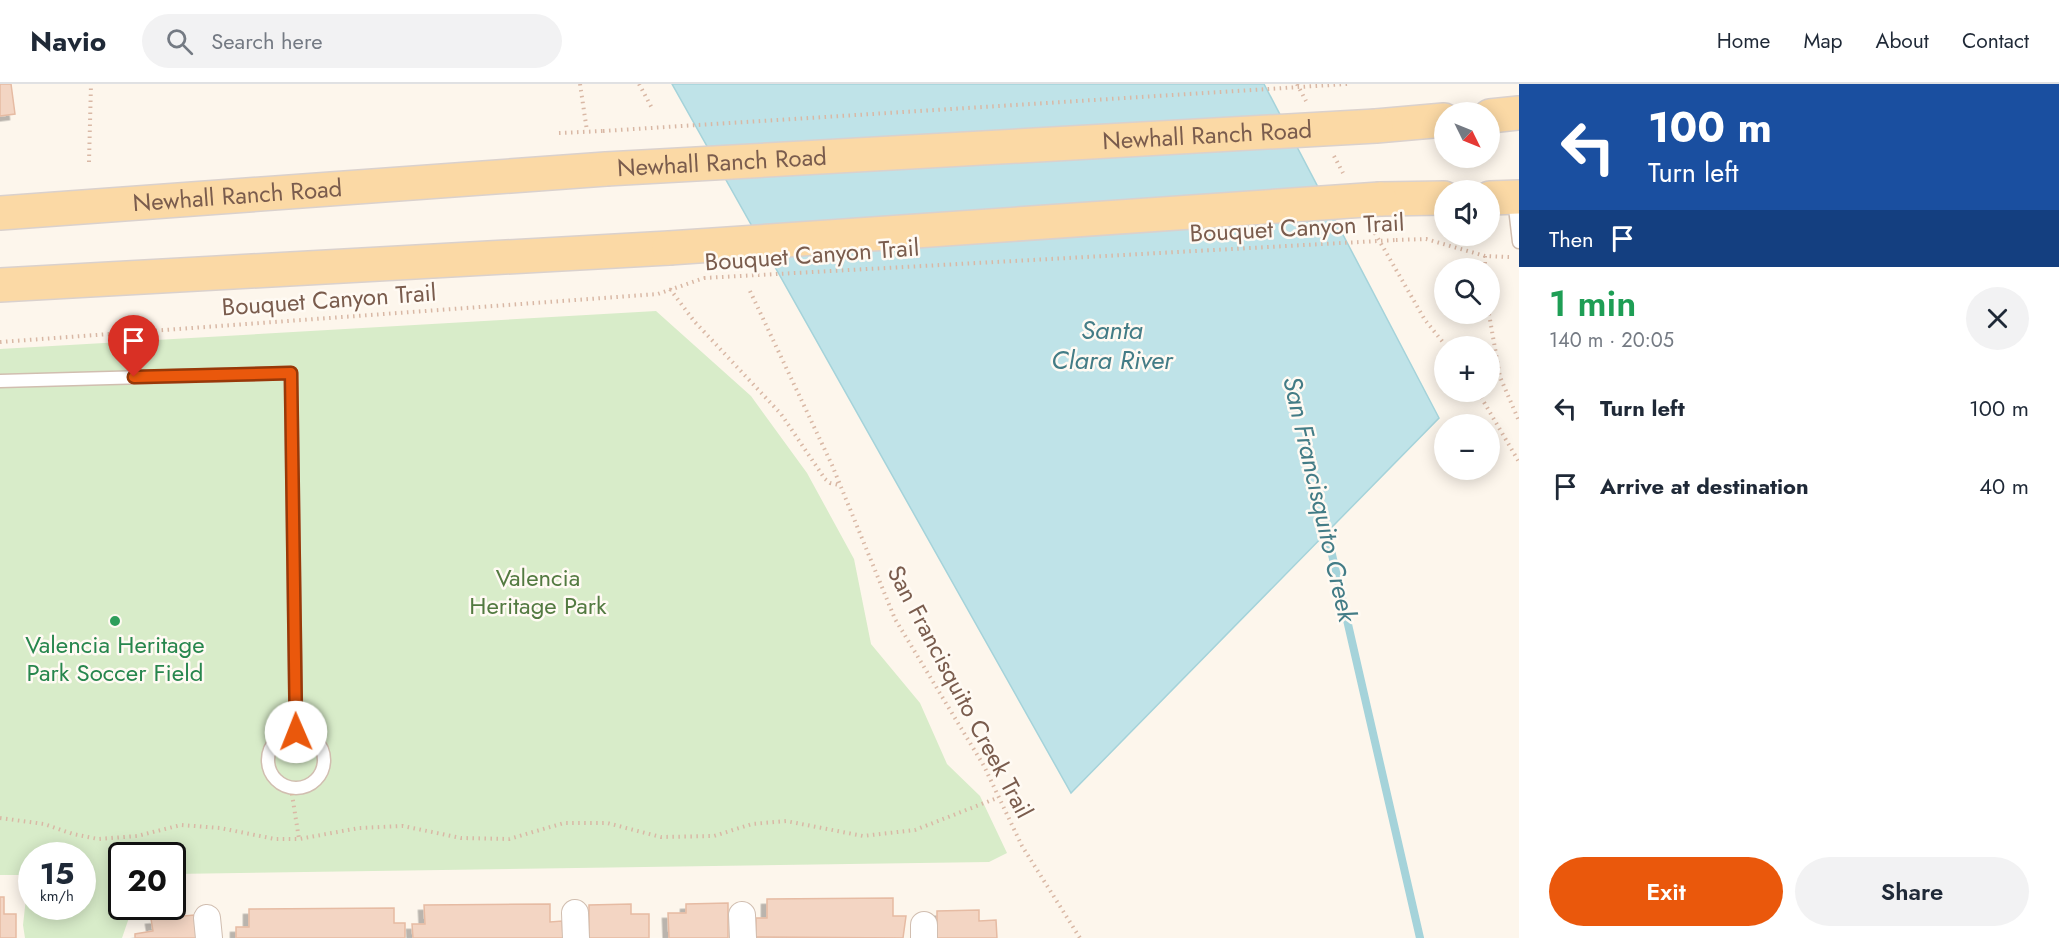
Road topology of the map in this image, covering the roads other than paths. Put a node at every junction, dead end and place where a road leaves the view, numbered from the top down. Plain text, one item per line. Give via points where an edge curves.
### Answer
1 (1519, 113) edge
2 (1500, 115) edge
3 (1434, 121) edge
4 (1434, 198) edge
5 (1507, 198) edge
6 (0, 213) edge
7 (1519, 242) edge
8 (0, 285) edge
9 (0, 381) edge
10 (296, 732) junction
11 (575, 913) dead end
12 (576, 938) edge

1 - 2 main road
3 - 6 main road, Newhall Ranch Road, bridge via 606,169
4 - 8 main road, bridge via 669,248
5 - 7 lane
9 - 10 lane via 291,373
10 - 10 lane via 315,740 324,759 314,782 291,788 273,778 268,758 274,742 282,735
11 - 12 street

